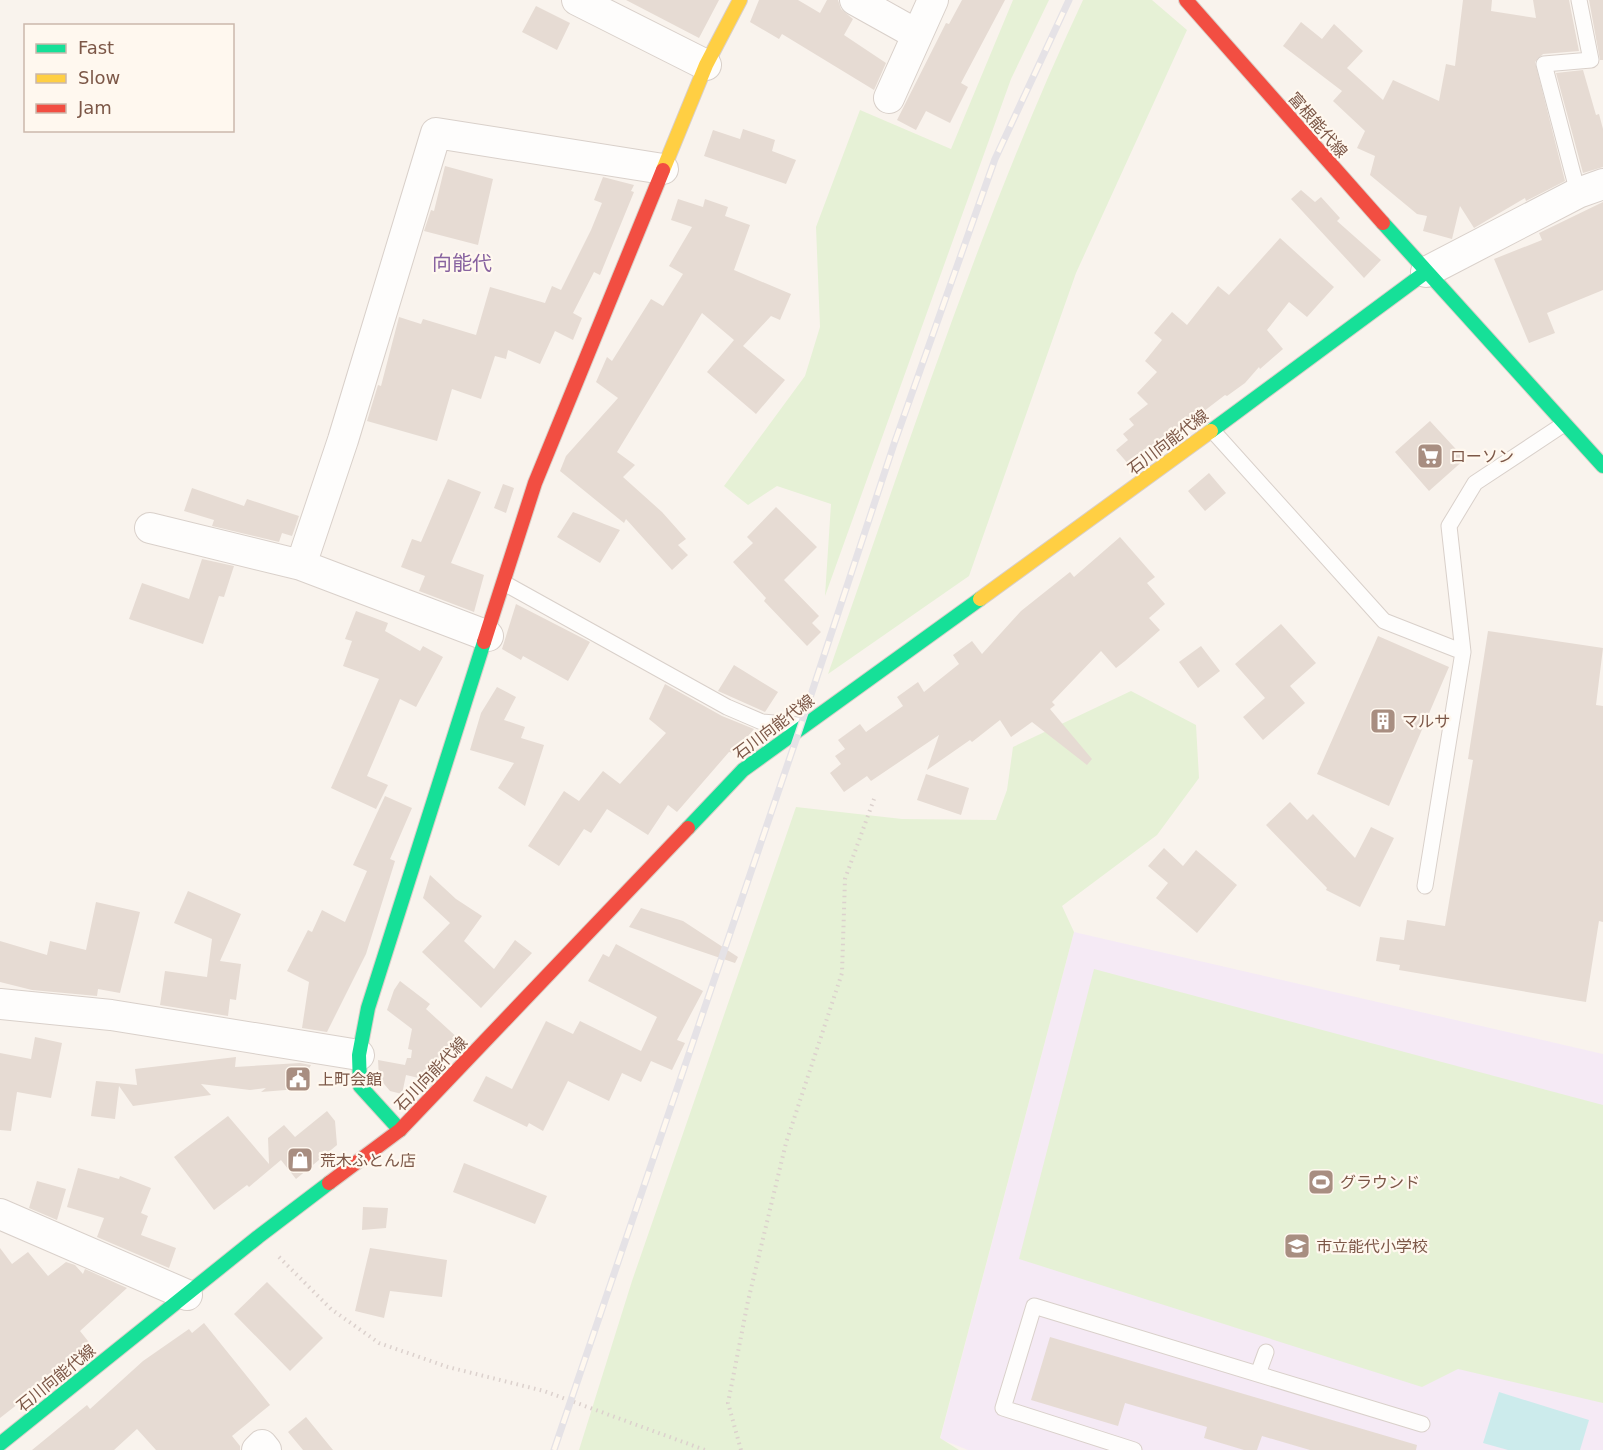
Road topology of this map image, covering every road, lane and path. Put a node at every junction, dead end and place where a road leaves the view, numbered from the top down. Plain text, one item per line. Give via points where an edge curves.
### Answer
1 (740, 0) edge
2 (855, 0) edge
3 (933, 0) edge
4 (1186, 0) edge
5 (1579, 0) edge
6 (591, 3) edge
7 (916, 34) junction
8 (706, 65) junction
9 (890, 98) dead end
10 (663, 169) junction
11 (1591, 188) edge
12 (1426, 272) junction
13 (1564, 424) junction
14 (1212, 430) junction
15 (1603, 466) edge
16 (150, 528) dead end
17 (301, 564) junction
18 (504, 583) junction
19 (488, 636) junction
20 (1463, 652) junction
21 (801, 725) junction
22 (874, 799) dead end
23 (1425, 886) dead end
24 (0, 1004) edge
25 (359, 1055) junction
26 (399, 1130) junction
27 (4, 1222) edge
28 (258, 1237) junction
29 (187, 1295) junction
30 (1266, 1352) dead end
31 (1258, 1374) junction
32 (1422, 1424) dead end
33 (0, 1444) edge
34 (257, 1450) edge
35 (266, 1450) edge
36 (705, 1450) edge
37 (741, 1450) edge
38 (1134, 1450) edge

1 - 8 main road
2 - 7 street
3 - 7 street
4 - 12 main road, 富根能代線
5 - 11 lane via 1591,60 1544,64
6 - 8 street
7 - 9 street
8 - 10 main road
10 - 17 street via 436,133 343,440
10 - 18 main road via 535,483
11 - 12 street
12 - 13 main road
12 - 14 main road, 石川向能代線
13 - 15 main road
13 - 20 lane via 1475,483 1449,526
14 - 20 lane via 1384,621
14 - 21 main road, 石川向能代線 via 882,671
16 - 17 street
17 - 19 street
18 - 19 main road
18 - 21 lane via 727,707 762,722
19 - 25 main road via 368,1008
20 - 23 lane
21 - 26 main road, 石川向能代線 via 743,770
22 - 37 path via 845,879 842,973 786,1143 748,1301 728,1403
24 - 25 street via 111,1015
25 - 26 main road via 360,1086
26 - 28 main road, 石川向能代線
27 - 29 street
28 - 29 main road, 石川向能代線
28 - 36 path via 331,1309 379,1344 544,1391
29 - 33 main road, 石川向能代線
30 - 31 lane
31 - 32 lane
31 - 38 lane via 1034,1306 1003,1408
34 - 35 street via 262,1445

